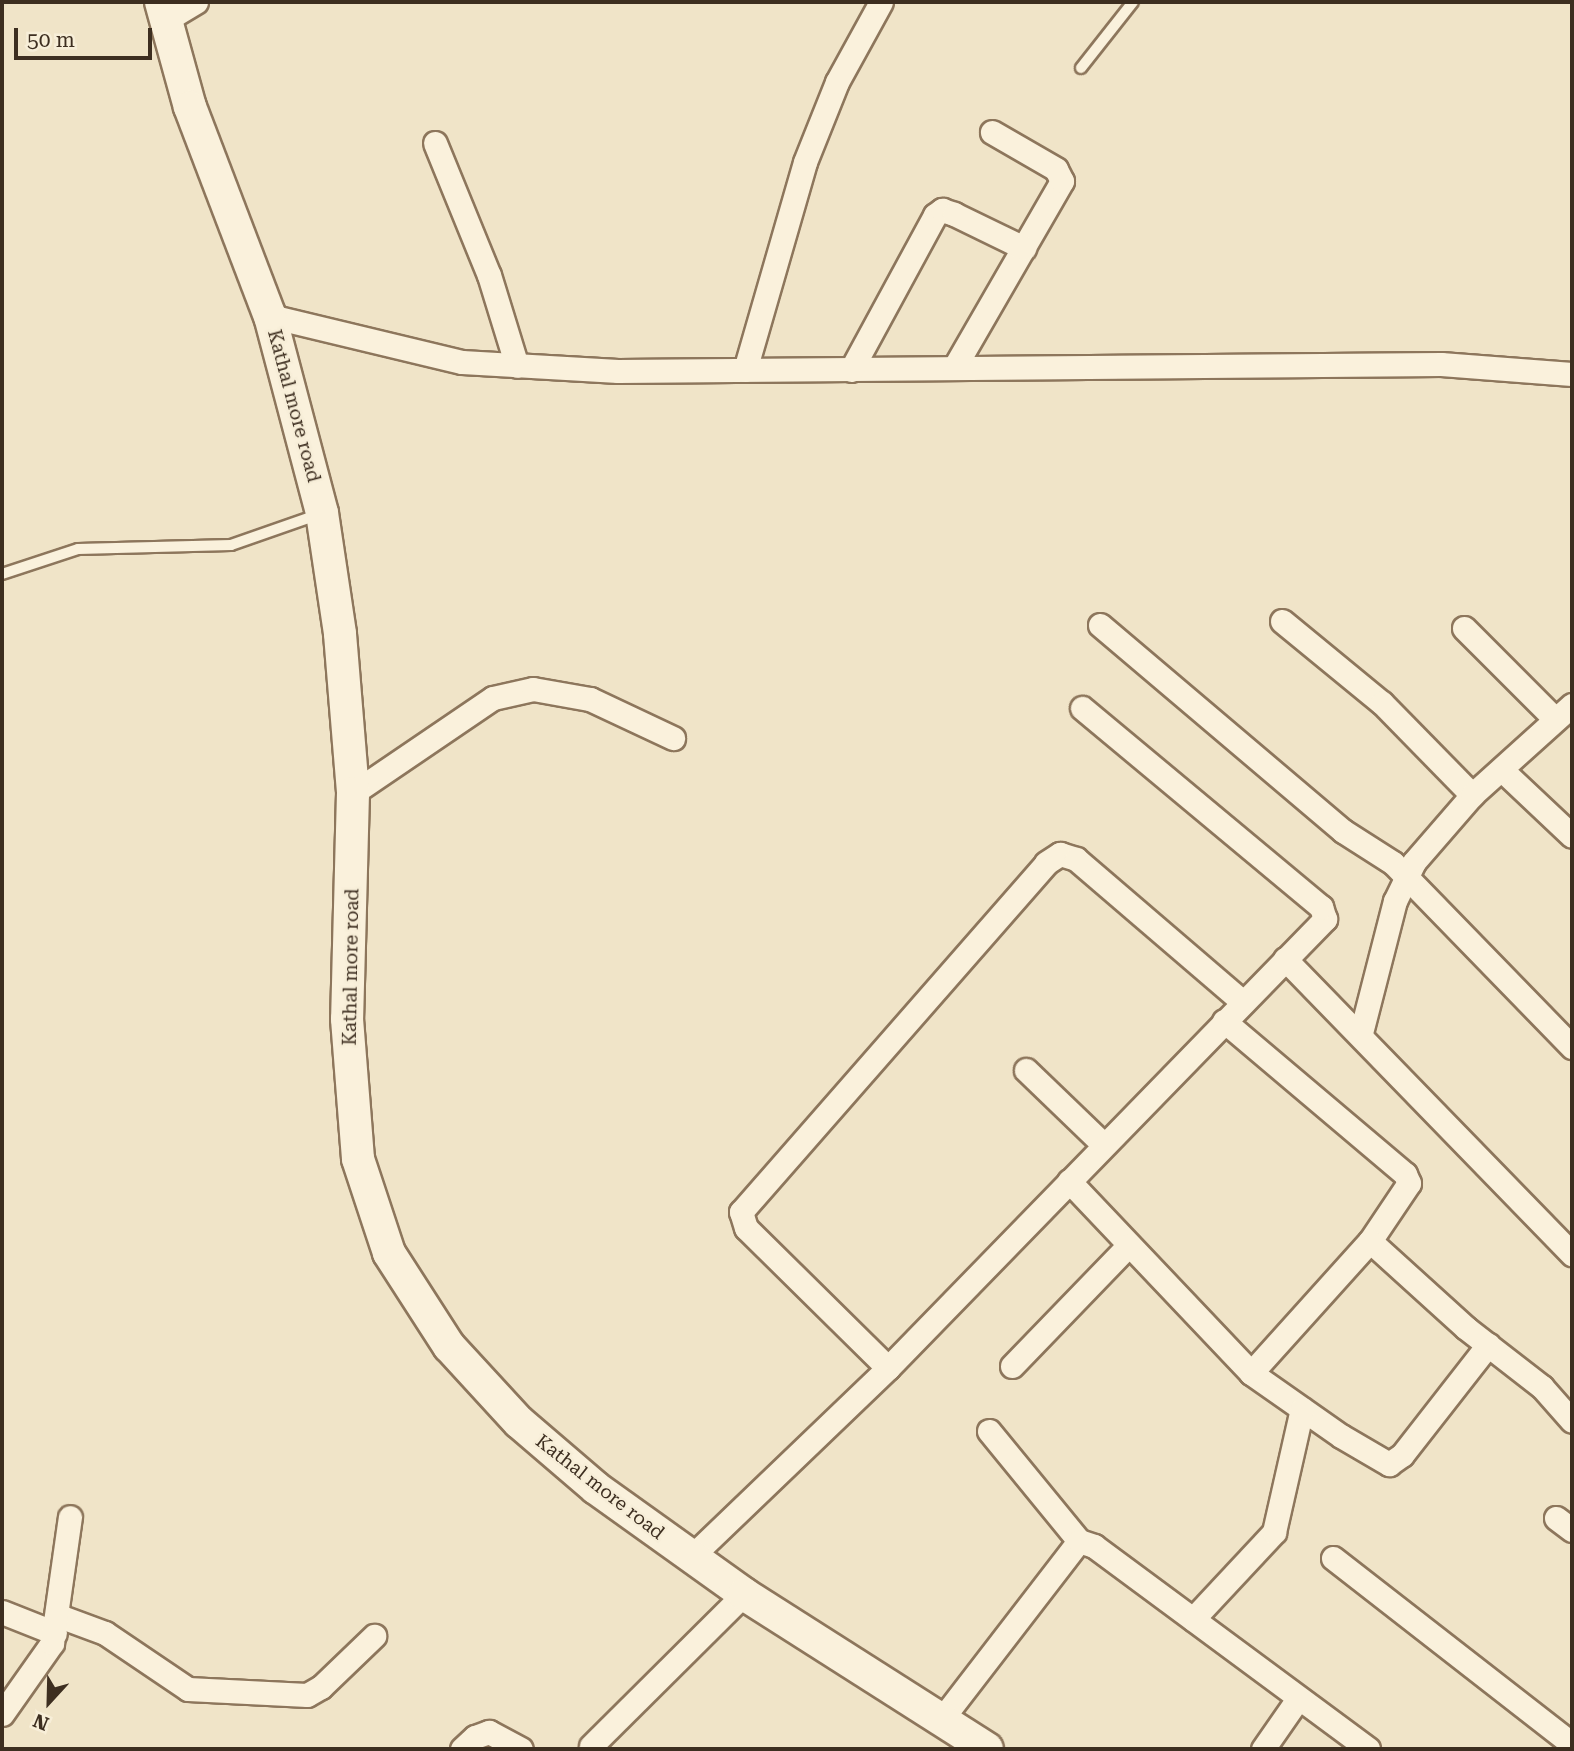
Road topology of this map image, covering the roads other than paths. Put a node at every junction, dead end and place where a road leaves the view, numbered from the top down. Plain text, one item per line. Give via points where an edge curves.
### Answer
1 (196, 2) edge
2 (881, 2) edge
3 (1133, 2) edge
4 (164, 11) edge
5 (1081, 68) dead end
6 (992, 132) dead end
7 (435, 143) dead end
8 (1024, 247) junction
9 (270, 316) junction
10 (517, 366) junction
11 (954, 368) junction
12 (745, 370) junction
13 (851, 370) junction
14 (1572, 374) edge
15 (322, 513) junction
16 (2, 574) edge
17 (1282, 621) dead end
18 (1100, 625) dead end
19 (1465, 628) dead end
20 (1082, 708) dead end
21 (1563, 711) edge
22 (673, 738) dead end
23 (1502, 770) junction
24 (353, 793) junction
25 (1472, 795) junction
26 (1572, 836) edge
27 (1407, 876) junction
28 (1285, 959) junction
29 (1243, 1002) junction
30 (1224, 1021) junction
31 (1361, 1033) junction
32 (1572, 1047) edge
33 (1026, 1070) dead end
34 (1104, 1145) junction
35 (1069, 1181) junction
36 (1370, 1241) junction
37 (1128, 1246) junction
38 (1572, 1254) edge
39 (1488, 1345) junction
40 (1012, 1366) dead end
41 (888, 1368) junction
42 (1251, 1373) junction
43 (1302, 1409) junction
44 (1572, 1421) edge
45 (989, 1431) dead end
46 (70, 1517) dead end
47 (1079, 1541) junction
48 (691, 1557) junction
49 (1333, 1558) dead end
50 (744, 1594) junction
51 (2, 1612) edge
52 (1193, 1619) junction
53 (57, 1624) junction
54 (374, 1636) dead end
55 (1297, 1700) junction
56 (2, 1714) edge
57 (941, 1720) junction
58 (1572, 1744) edge
59 (591, 1746) dead end
60 (462, 1749) edge
61 (521, 1749) edge
62 (987, 1749) edge
63 (1263, 1749) edge
64 (1368, 1749) edge

1 - 4 street
2 - 12 street via 837,82 805,162
3 - 5 lane
4 - 9 main road, Kathal more road via 190,107
6 - 8 street via 1061,175
7 - 10 street via 489,275
8 - 11 street
8 - 13 street via 946,211 935,215
9 - 10 street via 462,362
9 - 15 main road, Kathal more road
10 - 12 street via 618,372
11 - 13 street
11 - 14 street via 1441,364
12 - 13 street
15 - 16 lane via 231,545 78,549
15 - 24 main road, Kathal more road via 340,634
17 - 25 street via 1382,703
18 - 27 street via 1343,831
19 - 21 street
20 - 28 street via 1321,907 1325,919
21 - 23 street
22 - 24 street via 590,699 533,689 493,698
23 - 25 street
23 - 26 street
24 - 48 main road, Kathal more road via 347,1018 358,1159 389,1253 449,1346 519,1422 596,1488
25 - 27 street
27 - 31 street via 1371,978
27 - 32 street
28 - 29 street
28 - 31 street
29 - 30 street
29 - 41 street via 1076,859 1060,854 1046,863 741,1212 746,1228
30 - 34 street
30 - 36 street via 1405,1174 1409,1183
31 - 38 street
33 - 34 street
34 - 35 street
35 - 37 street
35 - 41 street
36 - 39 street
36 - 42 street
37 - 40 street
37 - 42 street
39 - 43 street via 1402,1455 1389,1464
39 - 44 street via 1542,1387
41 - 48 street
42 - 43 street
43 - 52 street via 1274,1532
45 - 47 street
46 - 53 street
47 - 52 street via 1094,1546
47 - 57 street
48 - 50 main road, Kathal more road
49 - 58 street
50 - 57 main road, Kathal more road
50 - 59 street
51 - 53 street
52 - 55 street
53 - 54 street via 105,1633 188,1689 307,1695
53 - 56 street via 38,1668
55 - 63 street
55 - 64 street
57 - 62 main road, Kathal more road
60 - 61 street via 489,1732

